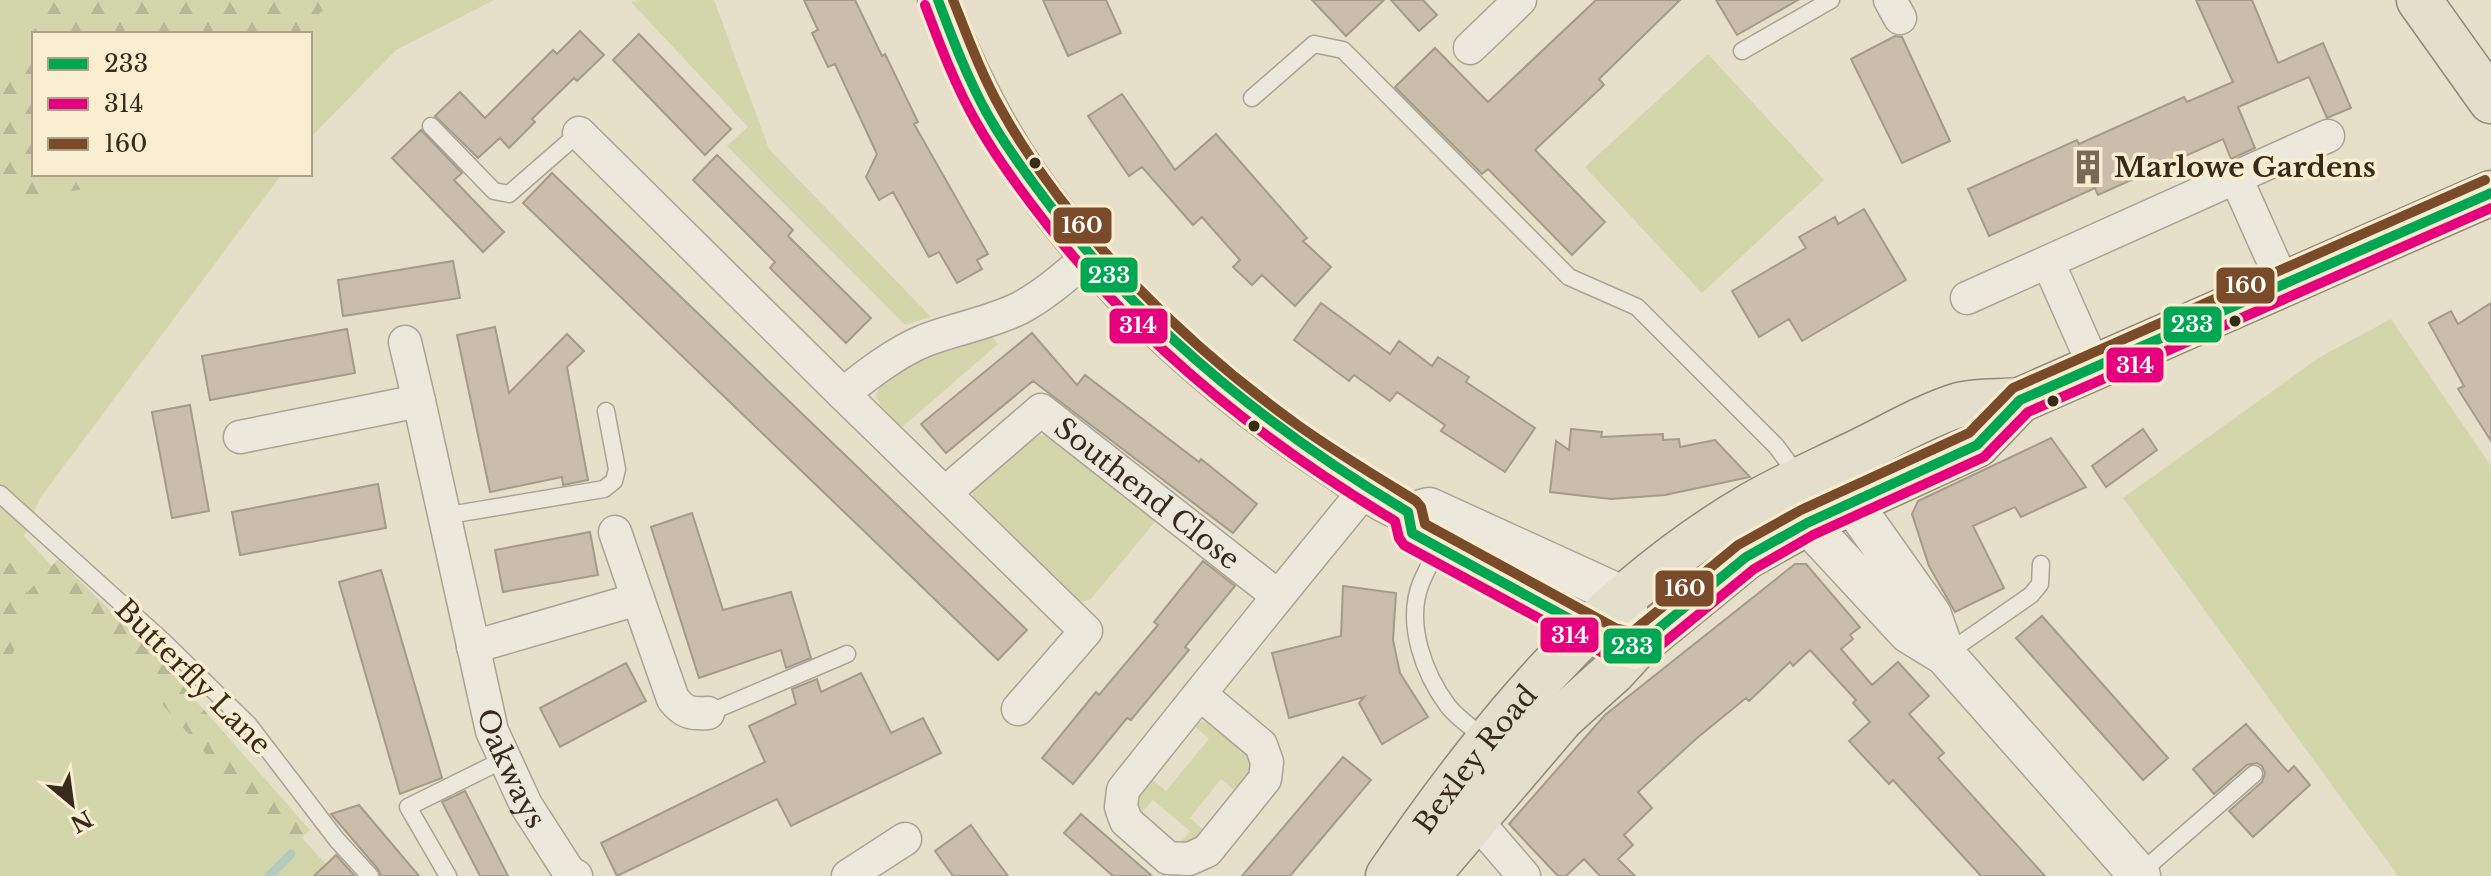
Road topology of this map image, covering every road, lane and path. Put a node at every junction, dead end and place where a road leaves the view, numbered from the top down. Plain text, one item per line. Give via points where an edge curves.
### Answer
1 (938, 0) edge
2 (1520, 0) edge
3 (1831, 0) edge
4 (2419, 0) edge
5 (1470, 48) dead end
6 (1742, 51) dead end
7 (1252, 98) dead end
8 (2491, 101) edge
9 (431, 126) dead end
10 (579, 133) joint
11 (2328, 136) dead end
12 (2236, 178) junction
13 (2491, 193) edge
14 (1089, 256) junction
15 (2048, 262) junction
16 (2284, 285) junction
17 (1967, 298) dead end
18 (405, 342) dead end
19 (2095, 368) junction
20 (843, 394) junction
21 (2020, 400) junction
22 (419, 401) junction
23 (606, 411) dead end
24 (240, 437) dead end
25 (1800, 479) junction
26 (1366, 489) junction
27 (945, 493) junction
28 (0, 494) edge
29 (1851, 502) junction
30 (1408, 512) junction
31 (443, 516) junction
32 (1807, 523) junction
33 (615, 532) dead end
34 (1439, 547) junction
35 (2041, 564) dead end
36 (1278, 596) junction
37 (1624, 597) junction
38 (638, 599) junction
39 (1587, 629) junction
40 (473, 647) junction
41 (1636, 647) junction
42 (847, 654) dead end
43 (1945, 655) junction
44 (1200, 694) junction
45 (1018, 709) dead end
46 (708, 713) joint
47 (1486, 739) junction
48 (505, 759) junction
49 (2254, 774) dead end
50 (1474, 818) junction
51 (905, 839) dead end
52 (2140, 875) edge
53 (370, 876) edge
54 (448, 876) edge
55 (576, 876) edge
56 (848, 876) edge
57 (1388, 876) edge
58 (1427, 876) edge
59 (1524, 876) edge

1 - 14 street via 997,129
2 - 5 street
3 - 6 lane
4 - 8 main road
7 - 25 lane via 1314,44 1343,50 1569,277 1637,307 1776,446
9 - 10 lane via 494,191 509,194
10 - 20 street
11 - 12 street
12 - 15 street
12 - 16 street
13 - 16 main road
14 - 20 street via 1019,308 925,341
14 - 26 street via 1221,382
15 - 17 street
15 - 19 street
16 - 19 main road
18 - 22 street, Oakways
19 - 21 main road
20 - 27 street
21 - 25 main road, Bexley Road via 1961,405
21 - 29 main road, Bexley Road via 1977,445
22 - 24 street
22 - 31 street, Oakways
23 - 31 lane via 617,469 614,481 604,489
25 - 29 street
25 - 32 street
25 - 37 main road, Bexley Road via 1702,537
26 - 30 street
26 - 36 street
27 - 36 street, Southend Close via 1041,410
27 - 45 street via 1086,631
28 - 53 lane, Butterfly Lane via 249,725
29 - 32 main road, Bexley Road
29 - 43 street via 1931,615
30 - 34 street via 1412,533
30 - 37 street via 1429,508
31 - 40 street, Oakways
32 - 41 main road, Bexley Road via 1746,557
32 - 43 street via 1909,633
33 - 38 street
34 - 39 street
34 - 47 lane via 1420,585 1415,618 1420,650 1450,709
35 - 43 lane via 2040,584 2031,595
36 - 44 street
37 - 39 main road, Bexley Road
37 - 41 street
38 - 40 street
38 - 46 street via 673,699 689,714
39 - 41 street
39 - 47 main road, Bexley Road
40 - 48 street, Oakways via 492,731
41 - 50 main road, Bexley Road via 1562,718
42 - 46 lane
43 - 52 street
44 - 44 street via 1123,790 1126,821 1168,858 1189,859 1207,851 1265,779 1261,745
47 - 57 main road, Bexley Road
48 - 54 lane via 408,807
48 - 55 street, Oakways via 526,805
49 - 52 lane
50 - 58 main road, Bexley Road
50 - 59 street
51 - 56 street

